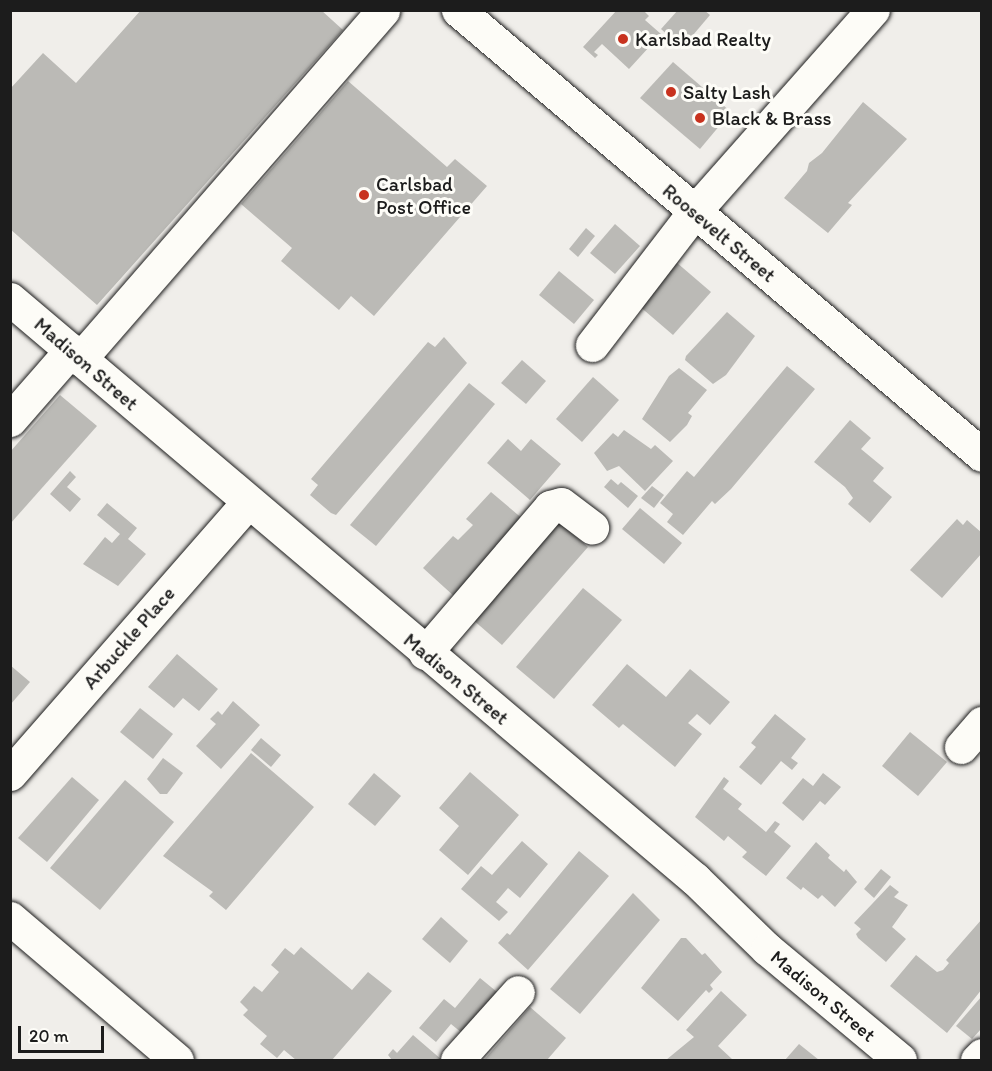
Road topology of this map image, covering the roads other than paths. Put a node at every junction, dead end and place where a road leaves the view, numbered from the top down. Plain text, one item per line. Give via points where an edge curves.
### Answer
1 (383, 10) edge
2 (458, 10) edge
3 (873, 10) edge
4 (694, 212) junction
5 (10, 299) edge
6 (592, 345) dead end
7 (76, 355) junction
8 (10, 420) edge
9 (981, 455) edge
10 (247, 502) junction
11 (592, 527) dead end
12 (425, 653) junction
13 (10, 774) edge
14 (10, 918) edge
15 (518, 992) dead end
16 (981, 1055) edge
17 (177, 1060) edge
18 (457, 1060) edge
19 (900, 1060) edge
20 (976, 1060) edge

1 - 7 street
2 - 4 street, Roosevelt Street
3 - 4 street
4 - 6 street
4 - 9 street, Roosevelt Street
5 - 7 street, Madison Street
7 - 8 street
7 - 10 street, Madison Street
10 - 12 street, Madison Street
10 - 13 street, Arbuckle Place
11 - 12 street via 561,504 550,507
12 - 19 street, Madison Street via 687,872 767,949
14 - 17 street
15 - 18 street
16 - 20 street

